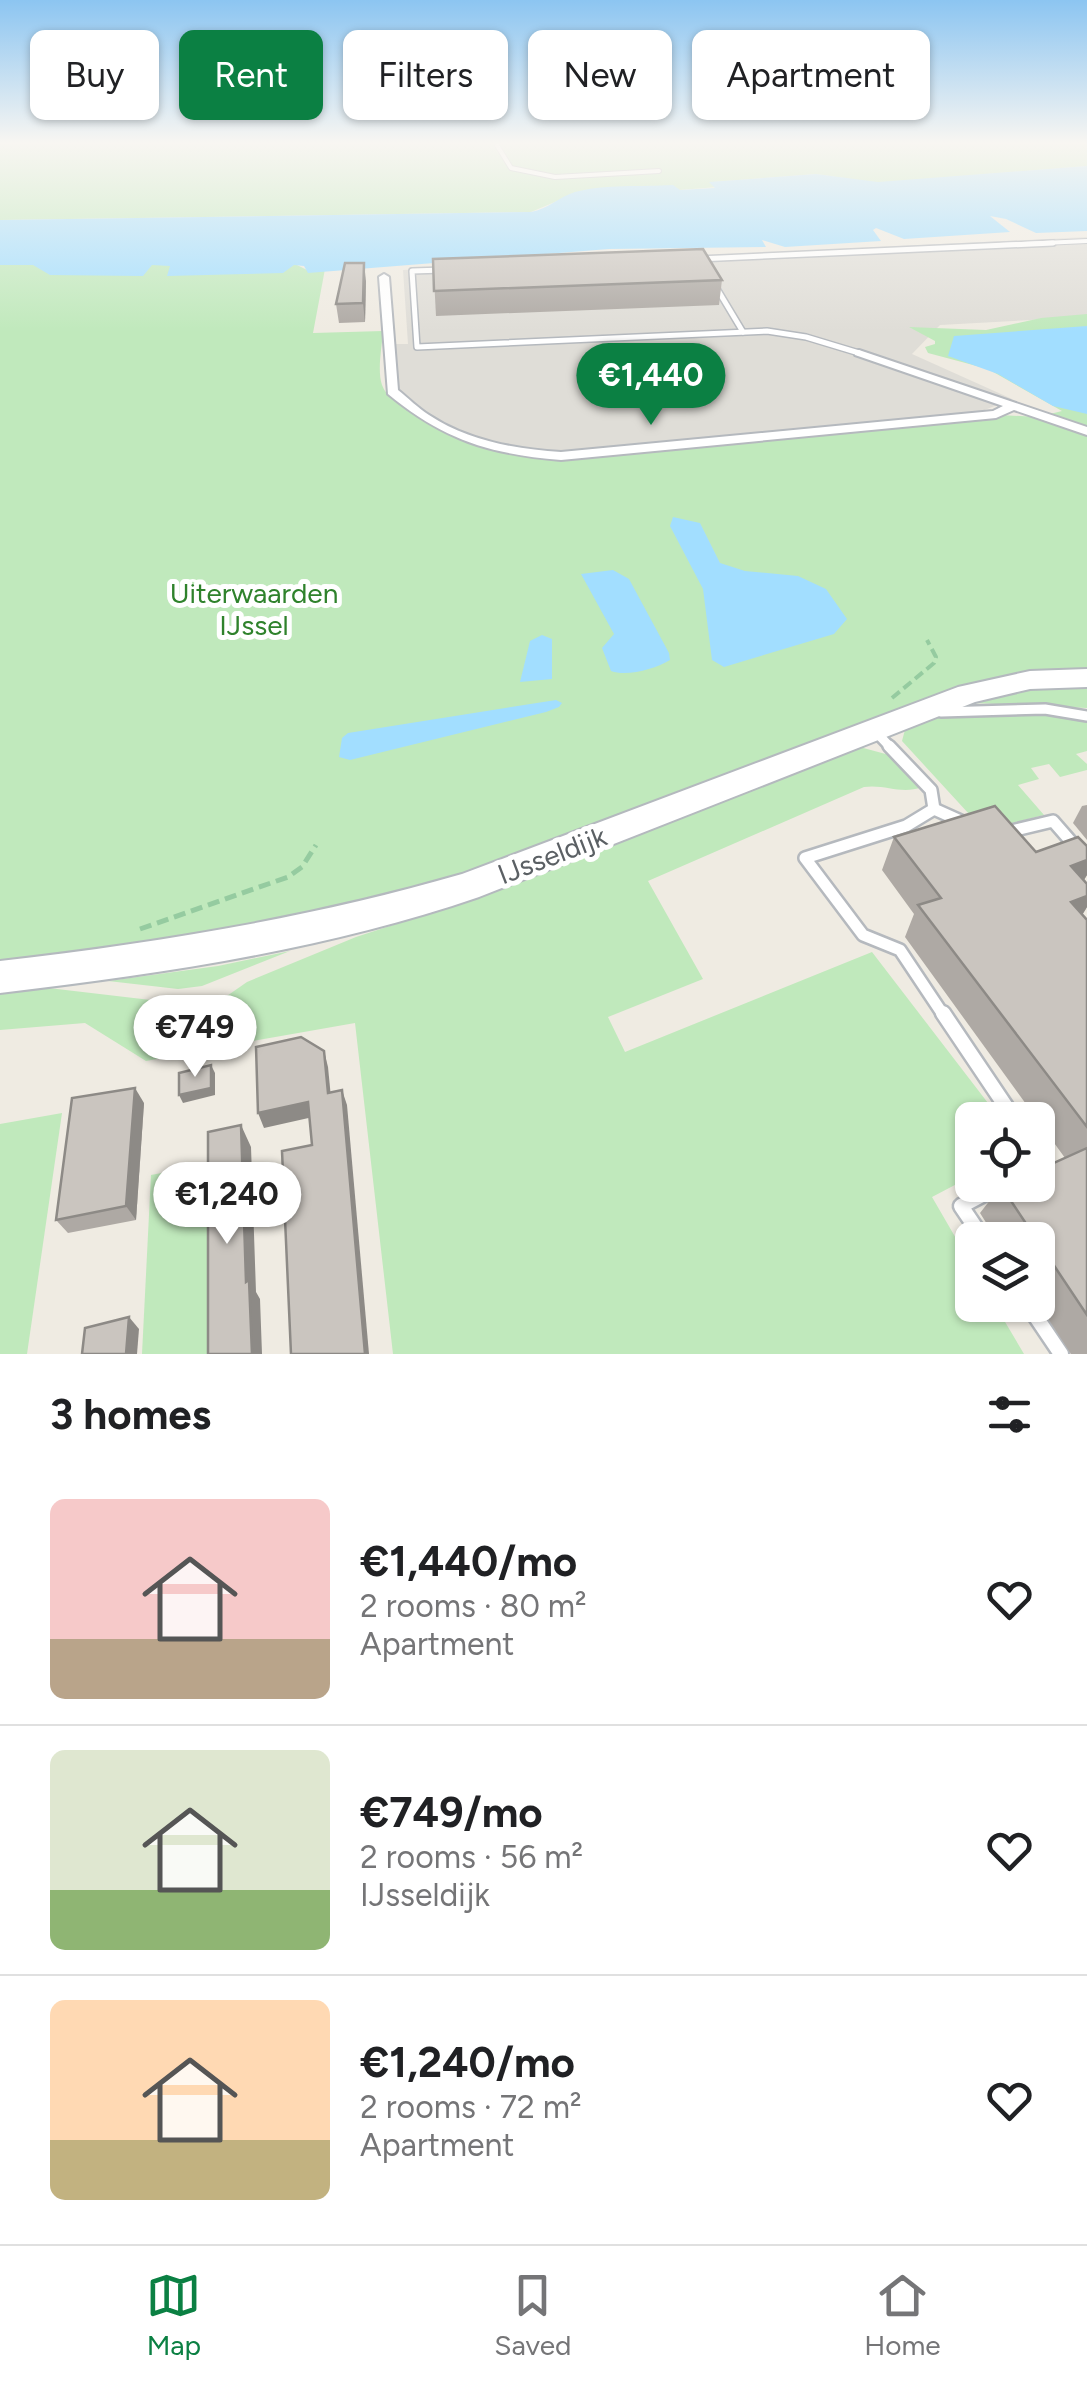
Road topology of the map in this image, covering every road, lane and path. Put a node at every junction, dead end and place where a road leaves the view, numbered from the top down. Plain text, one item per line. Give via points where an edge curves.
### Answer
1 (1087, 240) edge
2 (699, 259) junction
3 (680, 260) edge
4 (450, 270) edge
5 (384, 277) dead end
6 (743, 332) junction
7 (859, 353) joint
8 (1015, 405) junction
9 (1087, 431) edge
10 (927, 640) dead end
11 (1087, 678) edge
12 (920, 712) junction
13 (1087, 716) edge
14 (874, 729) junction
15 (934, 809) junction
16 (972, 826) edge
17 (996, 832) edge
18 (316, 845) dead end
19 (1087, 860) edge
20 (136, 931) dead end
21 (0, 977) edge
22 (1003, 1102) edge
23 (969, 1202) edge
24 (972, 1222) edge
25 (1039, 1322) edge
26 (1061, 1354) edge

1 - 2 lane
2 - 3 lane
2 - 6 lane
4 - 6 lane via 412,271 418,347
5 - 8 street via 392,391 426,419 522,453 608,454 996,414
6 - 7 lane via 806,337
7 - 8 street
8 - 9 street
10 - 14 path via 934,663 872,715
11 - 12 street, IJsseldijk via 998,686
12 - 13 lane via 1045,709
12 - 14 street, IJsseldijk
14 - 15 lane via 932,790
14 - 21 street, IJsseldijk via 407,906 212,950
15 - 16 lane
15 - 22 lane via 906,826 806,858 863,935 900,950
17 - 19 lane via 1053,821
18 - 20 path via 288,877
23 - 24 lane via 961,1206
25 - 26 lane

